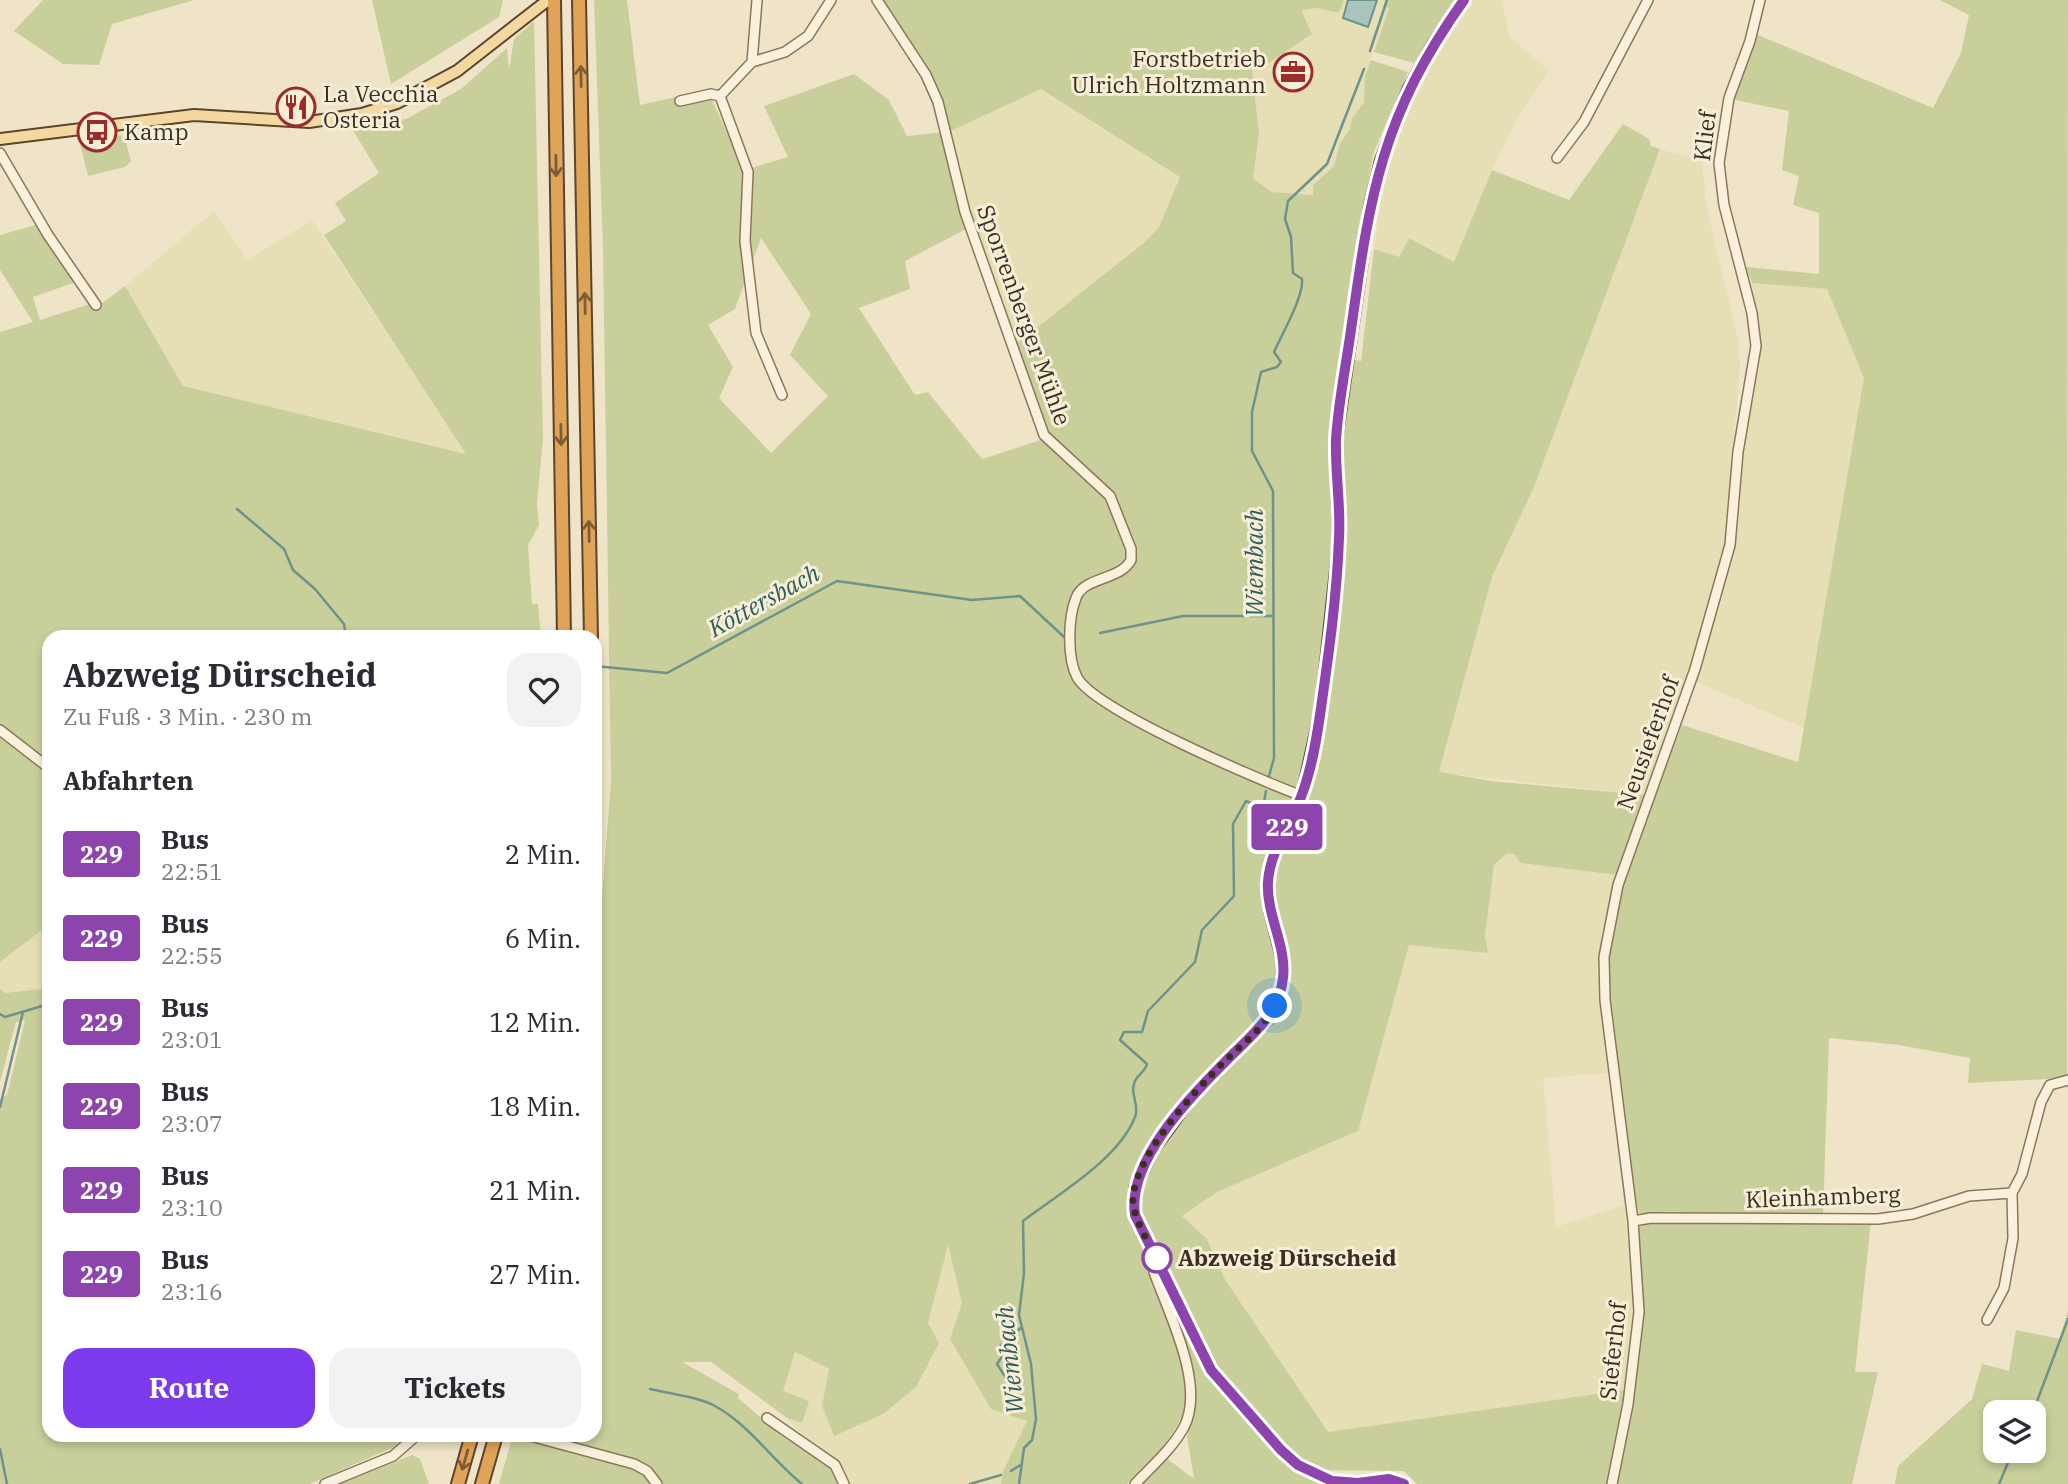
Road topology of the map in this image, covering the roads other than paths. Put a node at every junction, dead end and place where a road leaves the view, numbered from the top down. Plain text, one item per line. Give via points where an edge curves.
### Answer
1 (548, 0) edge
2 (554, 0) edge
3 (579, 0) edge
4 (757, 0) edge
5 (831, 0) edge
6 (877, 0) edge
7 (1464, 0) edge
8 (1648, 0) edge
9 (1760, 0) edge
10 (752, 62) junction
11 (720, 96) junction
12 (680, 102) dead end
13 (0, 139) edge
14 (0, 153) edge
15 (1557, 158) dead end
16 (1744, 278) joint
17 (96, 305) dead end
18 (782, 395) dead end
19 (564, 630) edge
20 (591, 630) edge
21 (0, 730) edge
22 (42, 763) edge
23 (1302, 796) junction
24 (2068, 1080) edge
25 (2012, 1193) junction
26 (1633, 1222) junction
27 (1160, 1263) junction
28 (1987, 1320) dead end
29 (767, 1418) dead end
30 (409, 1442) edge
31 (470, 1442) edge
32 (494, 1442) edge
33 (553, 1442) edge
34 (325, 1484) edge
35 (458, 1484) edge
36 (482, 1484) edge
37 (657, 1484) edge
38 (844, 1484) edge
39 (1135, 1484) edge
40 (1404, 1484) edge
41 (1612, 1484) edge

1 - 13 main road via 457,71 397,103 362,114 309,121 194,115
2 -> 19 highway
20 -> 3 highway
4 - 10 street
5 - 10 street via 814,29 799,43 774,57
6 - 23 street, Sporrenberger Mühle via 926,75 938,102 965,212 1044,435 1110,496 1131,549 1131,561 1124,570 1084,588 1076,598 1071,643 1077,679 1124,713 1231,767
7 - 23 main road via 1413,79 1381,160 1370,206 1336,441 1339,542 1332,625 1318,731
8 - 15 street via 1584,122
9 - 16 street, Klief via 1729,98 1719,163 1724,205
10 - 11 street
11 - 12 street
11 - 18 street via 748,172 745,241 756,333
14 - 17 street
16 - 26 street, Neusieferhof via 1756,346 1727,557 1702,648 1618,885 1605,940 1605,1000
21 - 22 street
23 - 27 main road via 1268,877 1267,894 1283,976 1275,1006 1171,1124 1135,1188 1135,1215
24 - 25 street via 2047,1089 2019,1184
25 - 26 street, Kleinhamberg via 1969,1196 1913,1214 1878,1219 1651,1218
25 - 28 street via 2012,1253 2004,1288
26 - 41 street, Sieferhof via 1638,1333
27 - 39 street via 1154,1272 1178,1333 1188,1380 1188,1414 1169,1447
27 - 40 main road via 1211,1370 1288,1457 1332,1481 1389,1479
29 - 38 street via 835,1465
30 - 34 street via 393,1456
31 -> 35 highway
32 - 36 highway
33 - 37 street via 634,1464

